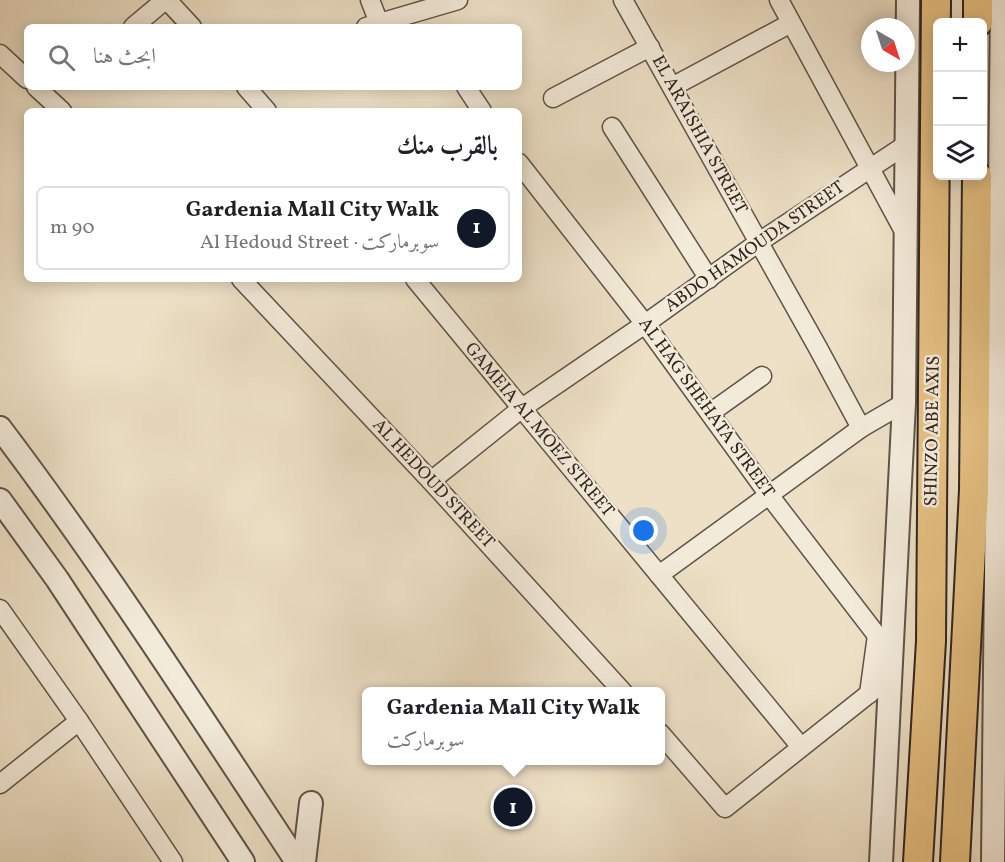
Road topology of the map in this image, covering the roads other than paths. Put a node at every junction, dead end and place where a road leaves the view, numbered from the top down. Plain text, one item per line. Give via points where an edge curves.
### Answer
1 (370, 0) edge
2 (458, 0) edge
3 (623, 0) edge
4 (779, 0) edge
5 (908, 0) edge
6 (936, 0) edge
7 (978, 0) edge
8 (1002, 0) edge
9 (171, 2) edge
10 (978, 18) edge
11 (419, 20) edge
12 (791, 23) junction
13 (138, 24) edge
14 (189, 24) edge
15 (373, 24) edge
16 (382, 24) edge
17 (650, 47) junction
18 (0, 54) edge
19 (24, 76) edge
20 (672, 87) junction
21 (249, 90) edge
22 (468, 90) edge
23 (49, 91) edge
24 (553, 98) dead end
25 (60, 108) edge
26 (264, 108) edge
27 (480, 108) edge
28 (1003, 108) edge
29 (612, 127) dead end
30 (907, 144) junction
31 (522, 168) edge
32 (869, 168) junction
33 (977, 180) edge
34 (906, 235) junction
35 (759, 242) junction
36 (709, 279) junction
37 (244, 282) edge
38 (417, 282) edge
39 (645, 324) junction
40 (762, 376) dead end
41 (1002, 400) edge
42 (904, 404) junction
43 (522, 408) junction
44 (710, 413) junction
45 (0, 428) edge
46 (861, 428) junction
47 (431, 481) junction
48 (769, 495) junction
49 (0, 500) edge
50 (659, 575) junction
51 (1001, 587) edge
52 (0, 609) edge
53 (996, 616) junction
54 (877, 636) junction
55 (1005, 639) edge
56 (892, 655) junction
57 (890, 677) junction
58 (617, 687) edge
59 (869, 694) junction
60 (79, 722) junction
61 (665, 740) edge
62 (801, 747) junction
63 (0, 784) edge
64 (311, 803) dead end
65 (172, 862) edge
66 (243, 862) edge
67 (297, 862) edge
68 (304, 862) edge
69 (881, 862) edge
70 (918, 862) edge
71 (956, 862) edge
72 (993, 862) edge

1 - 15 street
2 - 11 street
3 - 17 street, EL ARAISHIA STREET
4 - 12 street
5 - 30 street
6 - 70 main road, SHINZO ABE AXIS via 931,641
7 - 10 main road
8 - 28 street
9 - 13 street
9 - 14 street
11 - 16 street
12 - 20 street
12 - 32 street
17 - 20 street, EL ARAISHIA STREET
17 - 24 street
18 - 19 street
20 - 35 street, EL ARAISHIA STREET
21 - 26 street
22 - 27 street
23 - 25 street
28 - 41 street
29 - 36 street
30 - 32 street, ABDO HAMOUDA STREET
30 - 34 street
31 - 39 street, AL HAG SHEHATA STREET
32 - 34 street
32 - 35 street, ABDO HAMOUDA STREET
33 - 71 main road via 974,490
34 - 42 street
35 - 36 street, ABDO HAMOUDA STREET
35 - 46 street, EL ARAISHIA STREET
36 - 39 street, ABDO HAMOUDA STREET
37 - 47 street, AL HEDOUD STREET
38 - 43 street, GAMEIA AL MOEZ STREET
39 - 43 street, ABDO HAMOUDA STREET
39 - 44 street, AL HAG SHEHATA STREET
40 - 44 street
41 - 51 street
42 - 46 street
42 - 56 street
43 - 47 street, ABDO HAMOUDA STREET
43 - 50 street, GAMEIA AL MOEZ STREET
44 - 48 street, AL HAG SHEHATA STREET
45 - 67 street via 128,605
46 - 48 street
47 - 58 street, AL HEDOUD STREET
48 - 50 street
48 - 54 street, AL HAG SHEHATA STREET
49 - 66 street via 57,579
50 - 62 street, GAMEIA AL MOEZ STREET
51 - 53 street
52 - 60 street
53 - 55 street
53 - 72 street
54 - 56 street, AL HAG SHEHATA STREET
54 - 59 street
56 - 57 street
57 - 59 street
57 - 69 street
59 - 62 street
60 - 63 street
60 - 65 street
61 - 62 street via 725,808
64 - 68 street

